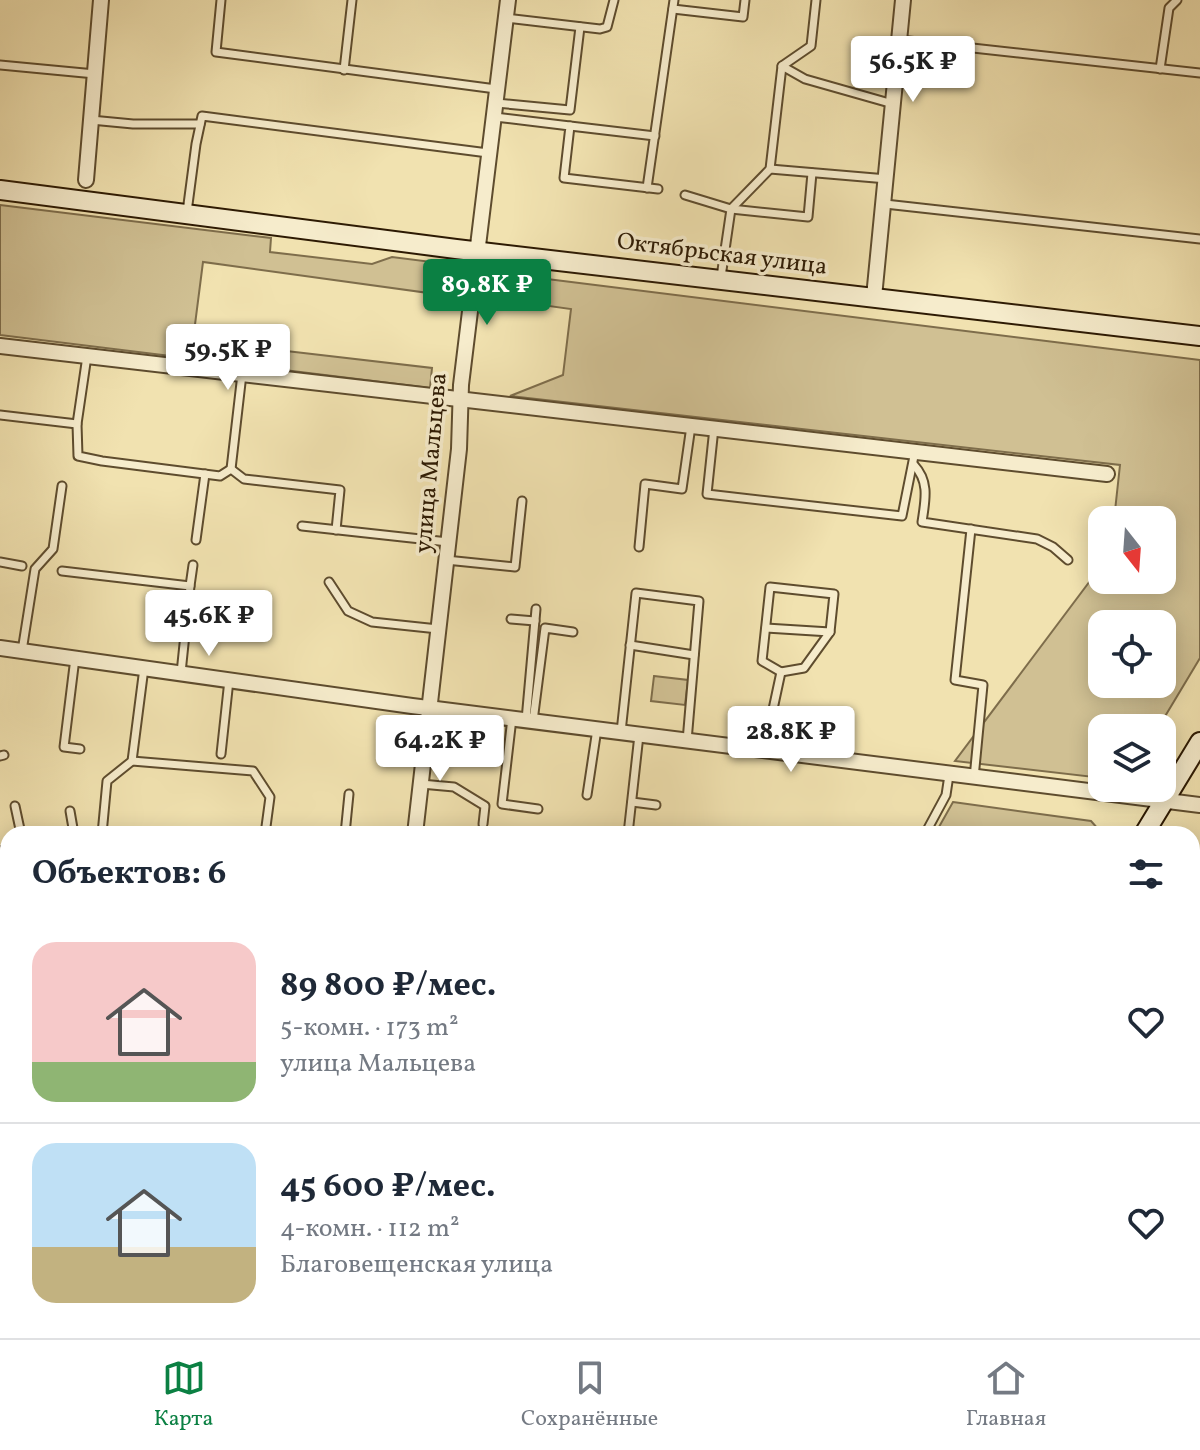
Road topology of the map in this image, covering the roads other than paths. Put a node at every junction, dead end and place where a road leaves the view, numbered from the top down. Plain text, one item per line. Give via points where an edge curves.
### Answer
1 (101, 0) edge
2 (221, 0) edge
3 (352, 0) edge
4 (508, 0) edge
5 (614, 0) edge
6 (674, 0) edge
7 (745, 0) edge
8 (816, 0) edge
9 (903, 0) edge
10 (1177, 0) edge
11 (673, 9) junction
12 (506, 18) junction
13 (580, 27) junction
14 (900, 40) junction
15 (0, 65) edge
16 (782, 66) junction
17 (1160, 69) junction
18 (344, 70) junction
19 (1200, 73) edge
20 (95, 74) junction
21 (494, 103) junction
22 (894, 104) junction
23 (91, 120) junction
24 (200, 124) junction
25 (570, 126) junction
26 (655, 136) junction
27 (488, 153) junction
28 (770, 169) junction
29 (812, 173) junction
30 (887, 179) junction
31 (86, 180) dead end
32 (647, 188) junction
33 (658, 189) dead end
34 (0, 190) edge
35 (685, 195) dead end
36 (885, 204) junction
37 (731, 209) junction
38 (187, 214) junction
39 (1200, 239) edge
40 (476, 251) junction
41 (720, 279) junction
42 (874, 297) junction
43 (1200, 336) edge
44 (0, 346) edge
45 (87, 356) junction
46 (242, 374) junction
47 (460, 400) junction
48 (0, 415) edge
49 (77, 424) junction
50 (691, 426) junction
51 (714, 428) junction
52 (914, 458) junction
53 (231, 469) junction
54 (205, 474) junction
55 (1107, 474) dead end
56 (62, 486) dead end
57 (522, 501) dead end
58 (302, 526) dead end
59 (971, 529) junction
60 (336, 530) junction
61 (196, 540) dead end
62 (448, 542) junction
63 (639, 547) dead end
64 (446, 560) junction
65 (1068, 560) dead end
66 (0, 562) edge
67 (193, 565) dead end
68 (22, 566) dead end
69 (62, 571) dead end
70 (329, 582) dead end
71 (190, 586) junction
72 (536, 609) dead end
73 (511, 619) dead end
74 (535, 621) junction
75 (766, 628) junction
76 (438, 629) junction
77 (573, 632) dead end
78 (830, 632) junction
79 (630, 645) junction
80 (0, 648) edge
81 (22, 651) junction
82 (694, 655) junction
83 (75, 658) junction
84 (144, 668) junction
85 (781, 672) junction
86 (181, 673) junction
87 (229, 680) junction
88 (430, 708) junction
89 (523, 720) junction
90 (597, 729) junction
91 (621, 732) junction
92 (639, 735) junction
93 (687, 741) junction
94 (1200, 742) edge
95 (80, 749) dead end
96 (764, 751) junction
97 (221, 754) dead end
98 (132, 761) junction
99 (949, 775) junction
100 (974, 778) junction
101 (1176, 781) edge
102 (421, 784) junction
103 (1088, 792) edge
104 (349, 794) dead end
105 (587, 795) dead end
106 (632, 802) junction
107 (1163, 802) joint
108 (502, 804) junction
109 (656, 805) dead end
110 (1200, 805) edge
111 (15, 806) dead end
112 (485, 806) junction
113 (538, 809) dead end
114 (70, 811) dead end
115 (483, 824) dead end
116 (19, 826) edge
117 (73, 826) edge
118 (103, 826) edge
119 (266, 826) edge
120 (346, 826) edge
121 (416, 826) edge
122 (629, 826) edge
123 (929, 826) edge
124 (1149, 826) edge

1 - 20 street
2 - 18 lane via 216,52
3 - 18 lane
4 - 12 street, улица Мальцева
5 - 13 lane via 607,27
6 - 11 lane
7 - 11 lane via 743,17
8 - 16 lane via 811,46
9 - 14 street
10 - 17 lane via 1169,8
11 - 26 lane
12 - 13 lane
12 - 21 street, улица Мальцева
13 - 21 lane via 570,110
14 - 17 lane
14 - 22 street
15 - 20 lane
16 - 22 lane via 805,79
16 - 28 lane
17 - 19 lane
18 - 21 lane
20 - 23 street
21 - 25 lane
21 - 27 street, улица Мальцева
22 - 30 street
23 - 24 lane
23 - 31 street
24 - 27 lane via 202,116
24 - 38 lane
25 - 26 lane
25 - 32 lane via 564,178
26 - 32 lane
27 - 40 street, улица Мальцева
28 - 29 lane
28 - 37 lane
29 - 30 lane
29 - 37 lane via 808,217
30 - 36 street
32 - 33 lane
34 - 38 main road, Октябрьская улица
35 - 37 lane
36 - 39 lane
36 - 42 street
37 - 41 lane
38 - 40 main road, Октябрьская улица
40 - 41 main road, Октябрьская улица
40 - 47 street, улица Мальцева
41 - 42 main road, Октябрьская улица
42 - 43 main road, Октябрьская улица
44 - 45 street
45 - 46 street
45 - 49 lane
46 - 47 street
46 - 53 lane
47 - 50 street
47 - 62 street, улица Мальцева
48 - 49 lane
49 - 54 lane via 78,456
50 - 51 street
50 - 63 lane via 682,489 645,484
51 - 52 street
51 - 52 lane via 707,494 902,516
52 - 55 street
52 - 59 lane via 925,484 922,522
53 - 54 lane via 220,476
53 - 60 lane via 244,479 340,490
54 - 61 lane
56 - 81 lane via 53,549 35,569
57 - 64 lane via 515,567
58 - 60 lane
59 - 65 lane via 1037,539
59 - 100 lane via 955,680 983,685
60 - 62 lane
62 - 64 street, улица Мальцева
64 - 76 street, улица Мальцева
66 - 68 lane
67 - 71 lane
69 - 71 lane
70 - 76 lane via 348,611 372,622
71 - 86 lane
72 - 74 lane
73 - 74 lane
74 - 89 lane
75 - 78 lane
75 - 78 lane via 770,587 834,594
75 - 85 lane via 762,661
76 - 88 street, улица Мальцева
77 - 89 lane via 545,628
78 - 85 lane via 804,668
79 - 82 lane
79 - 82 lane via 636,593 699,601
79 - 91 lane
80 - 81 street
81 - 83 street
82 - 93 lane
83 - 84 street
83 - 95 lane via 64,747
84 - 86 street
84 - 98 lane
85 - 96 lane
86 - 87 street
87 - 88 street
87 - 97 lane
88 - 89 street
88 - 102 street, улица Мальцева
89 - 90 street
89 - 108 lane
90 - 91 street
90 - 105 lane
91 - 92 street
92 - 93 street
92 - 106 lane
93 - 96 street
94 - 101 main road
96 - 99 street
98 - 118 lane via 107,781
98 - 119 lane via 253,771 270,797
99 - 100 street
99 - 123 lane via 946,795
100 - 103 street
102 - 112 lane via 454,787
102 - 121 street, улица Мальцева
104 - 120 lane
106 - 109 lane
106 - 122 lane
107 - 110 street
107 - 124 main road
108 - 112 lane
108 - 113 lane
111 - 116 lane
112 - 115 lane
114 - 117 lane

